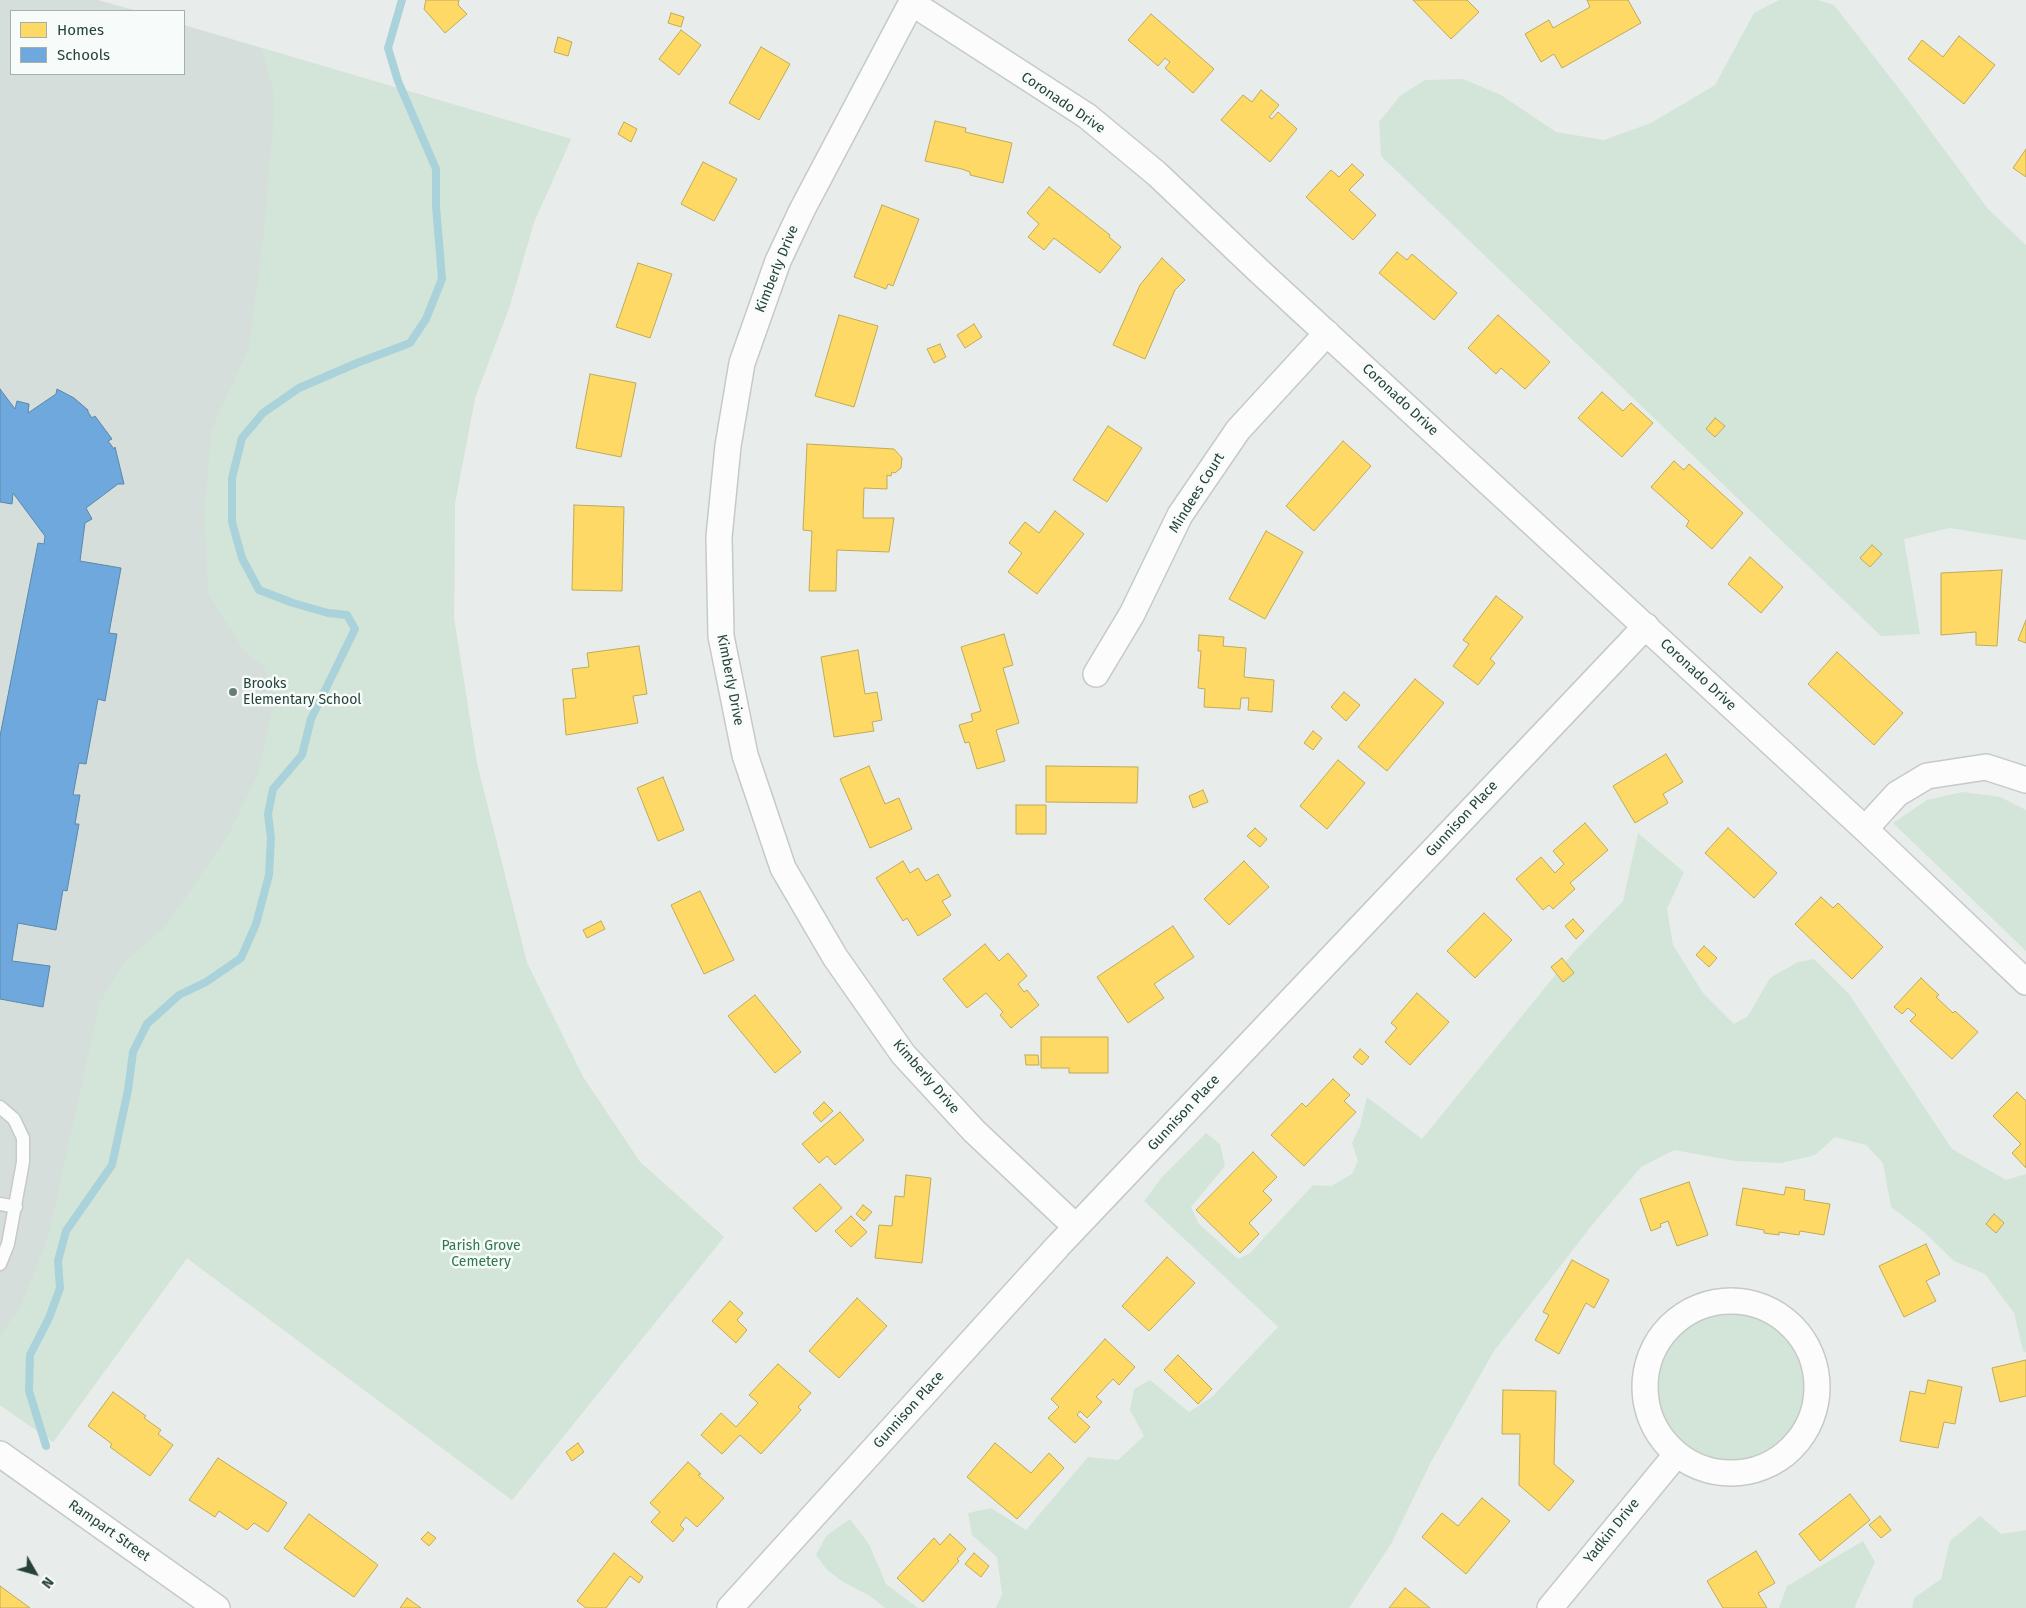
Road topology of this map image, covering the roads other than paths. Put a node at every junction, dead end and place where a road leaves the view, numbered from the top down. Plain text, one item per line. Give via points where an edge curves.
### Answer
1 (913, 1) edge
2 (1327, 333) junction
3 (1646, 626) junction
4 (1096, 674) dead end
5 (2026, 780) edge
6 (1865, 829) junction
7 (2026, 982) edge
8 (0, 1107) edge
9 (0, 1204) edge
10 (16, 1207) junction
11 (1076, 1227) junction
12 (0, 1264) edge
13 (0, 1454) edge
14 (1676, 1455) junction
15 (217, 1608) edge
16 (730, 1608) edge
17 (1550, 1608) edge

1 - 2 street, Coronado Drive via 1087,116 1157,174
1 - 11 street, Kimberly Drive via 802,210 778,261 742,363 728,446 719,537 721,636 745,755 780,862 835,957 903,1054 974,1131
2 - 3 street, Coronado Drive
2 - 4 street, Mindees Court via 1238,430 1180,515 1132,614
3 - 6 street, Coronado Drive
3 - 11 street, Gunnison Place
5 - 6 street via 1986,767 1927,776 1897,794
6 - 7 street, Coronado Drive
8 - 10 lane via 14,1120 23,1138
9 - 10 lane
10 - 12 lane
11 - 16 street, Gunnison Place
13 - 15 street, Rampart Street
14 - 14 street via 1716,1473 1748,1472 1780,1458 1800,1439 1814,1412 1818,1386 1812,1356 1794,1326 1771,1309 1745,1300 1718,1300 1683,1313 1658,1338 1645,1371 1644,1401 1654,1428
14 - 17 street, Yadkin Drive

